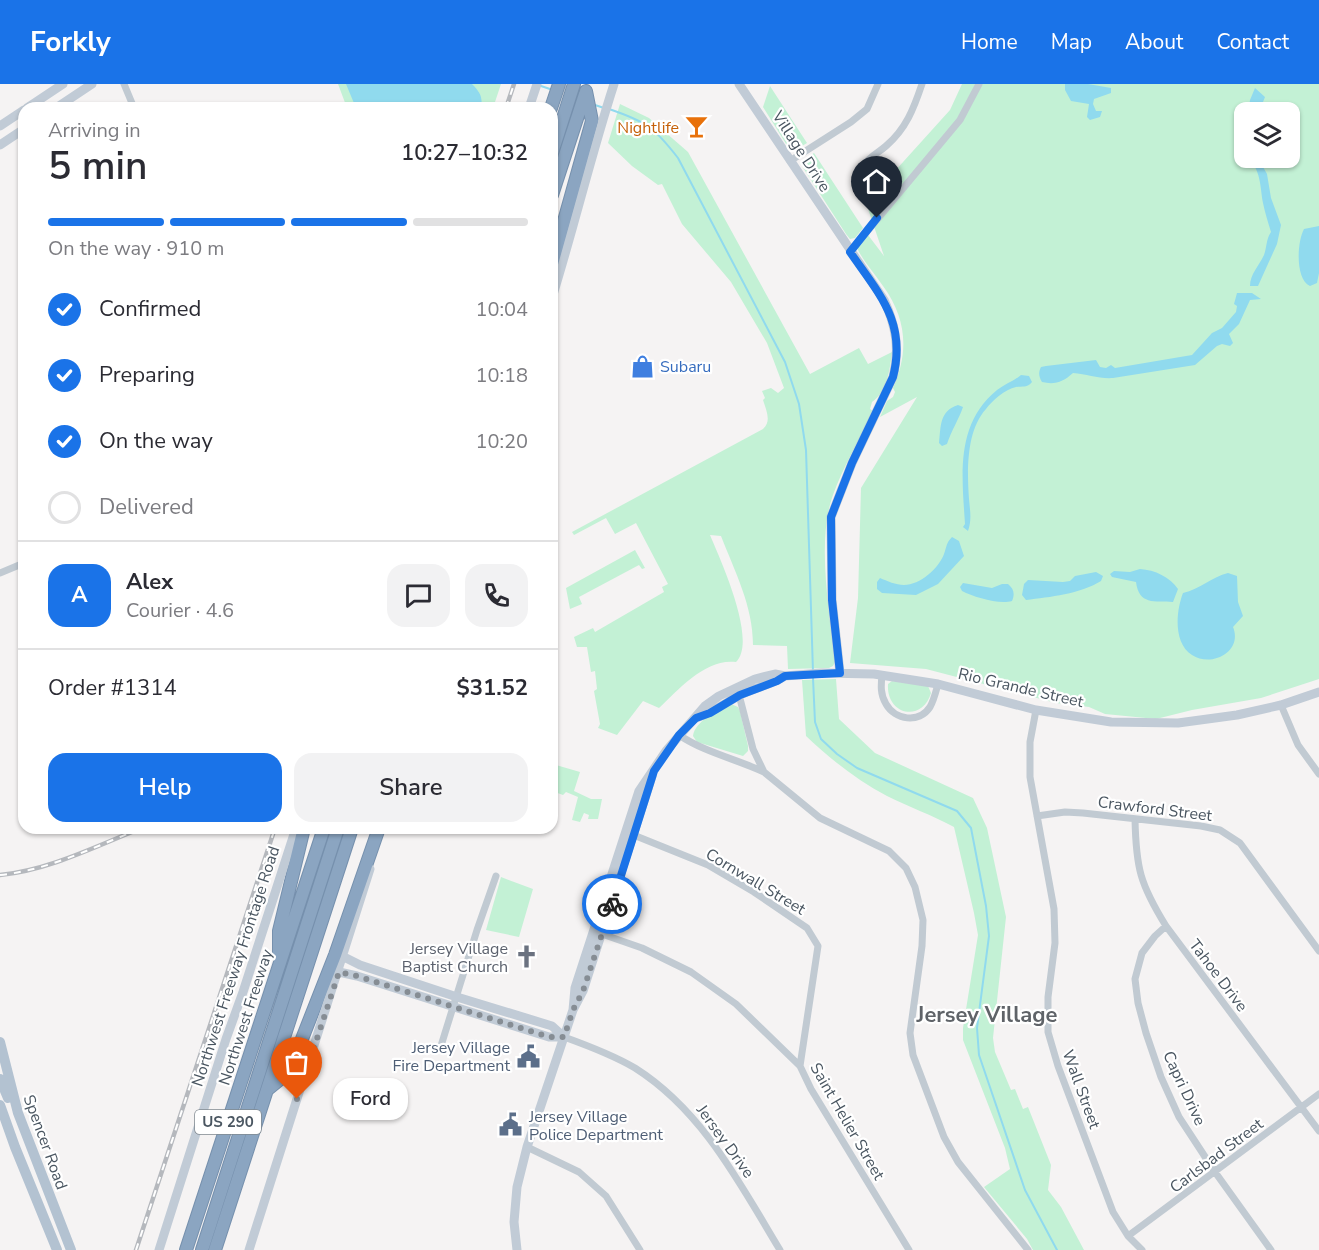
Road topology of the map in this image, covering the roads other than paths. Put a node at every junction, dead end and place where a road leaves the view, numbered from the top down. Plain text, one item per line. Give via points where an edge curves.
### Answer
1 (63, 84) edge
2 (92, 84) edge
3 (124, 84) edge
4 (537, 84) edge
5 (559, 84) edge
6 (574, 84) edge
7 (739, 84) edge
8 (878, 84) edge
9 (922, 84) edge
10 (980, 84) edge
11 (587, 87) edge
12 (613, 87) edge
13 (36, 102) edge
14 (65, 102) edge
15 (132, 102) edge
16 (532, 102) edge
17 (554, 102) edge
18 (18, 114) edge
19 (0, 126) edge
20 (18, 133) edge
21 (558, 135) edge
22 (0, 145) edge
23 (790, 161) junction
24 (558, 177) edge
25 (889, 203) junction
26 (558, 243) edge
27 (850, 252) junction
28 (558, 277) edge
29 (18, 566) edge
30 (0, 573) edge
31 (840, 673) junction
32 (882, 675) junction
33 (938, 684) junction
34 (738, 691) junction
35 (1319, 692) edge
36 (1281, 705) junction
37 (1036, 710) junction
38 (679, 735) junction
39 (764, 772) junction
40 (1319, 774) edge
41 (1036, 816) junction
42 (1135, 819) junction
43 (294, 834) edge
44 (303, 834) edge
45 (322, 834) edge
46 (336, 834) edge
47 (350, 834) edge
48 (379, 834) edge
49 (379, 834) edge
50 (630, 834) junction
51 (496, 876) dead end
52 (1166, 926) junction
53 (598, 932) junction
54 (1319, 951) edge
55 (344, 957) junction
56 (279, 967) junction
57 (339, 972) junction
58 (456, 1002) junction
59 (564, 1037) junction
60 (0, 1042) edge
61 (440, 1049) dead end
62 (800, 1066) junction
63 (0, 1080) edge
64 (267, 1090) junction
65 (1319, 1094) edge
66 (0, 1105) edge
67 (1301, 1107) junction
68 (18, 1113) junction
69 (1319, 1131) edge
70 (527, 1148) junction
71 (1215, 1172) junction
72 (1128, 1236) junction
73 (57, 1250) edge
74 (72, 1250) edge
75 (159, 1250) edge
76 (186, 1250) edge
77 (202, 1250) edge
78 (215, 1250) edge
79 (249, 1250) edge
80 (518, 1250) edge
81 (640, 1250) edge
82 (780, 1250) edge
83 (909, 1250) edge
84 (1028, 1250) edge
85 (1142, 1250) edge
86 (1271, 1250) edge

1 - 13 street
2 - 14 street
3 - 15 street
4 - 16 street
5 - 17 highway
6 - 21 highway
7 - 23 street, Village Drive
8 - 23 street via 867,109
9 - 25 street via 900,132 864,165 864,172
10 - 25 street via 960,120
11 - 24 highway
11 - 26 highway via 592,121
12 - 28 street
18 - 19 street
20 - 22 street
23 - 27 street, Village Drive
25 - 27 street
27 - 31 street, Village Drive via 889,311 897,350 893,377 831,517 832,600
29 - 30 street
31 - 32 street, Rio Grande Street
31 - 34 street, Rio Grande Street via 785,676
32 - 33 street, Rio Grande Street
32 - 33 street via 885,704 894,714 908,719 929,709
33 - 37 street, Rio Grande Street
34 - 38 street, Rio Grande Street via 710,713 696,718
34 - 39 street via 753,749
35 - 36 street, Rio Grande Street
36 - 37 street, Rio Grande Street via 1178,723 1111,722
36 - 40 street via 1298,745
37 - 41 street, Wall Street via 1030,742
38 - 39 street via 693,745
38 - 50 street, Rio Grande Street via 639,791
39 - 84 street via 820,818 889,851 906,868 923,920 910,1033 913,1055 944,1137 958,1162
41 - 42 street, Crawford Street via 1074,812
41 - 72 street, Wall Street via 1054,909 1048,1032 1113,1212
42 - 52 street, Tahoe Drive via 1140,876
42 - 54 street, Crawford Street via 1220,830 1240,843
43 - 75 street, Northwest Freeway Frontage Road
44 - 56 highway via 279,931
45 - 56 highway, Northwest Freeway / US 290
46 - 77 highway
47 - 64 highway, US 290
48 - 64 highway via 289,1072
49 - 55 street
50 - 53 street, Rio Grande Street
50 - 62 street, Cornwall Street via 708,865 807,928 818,946
51 - 58 street
52 - 67 street, Tahoe Drive
52 - 71 street, Capri Drive via 1142,953 1135,979 1138,1003 1161,1077 1179,1116
53 - 59 street, Rio Grande Street via 575,988
53 - 62 street, Saint Helier Street via 691,972 736,1004
55 - 57 street
55 - 58 street, Jersey Drive
56 - 76 highway, Northwest Freeway / US 290
57 - 58 street, Jersey Drive
57 - 79 street
58 - 59 street, Jersey Drive via 552,1026
58 - 61 street
59 - 70 street, Rio Grande Street
59 - 82 street, Jersey Drive via 636,1068 671,1095 702,1126
60 - 68 main road, Spencer Road
62 - 83 street, Saint Helier Street
63 - 68 main road
64 - 78 highway, US 290
65 - 67 street, Carlsbad Street
66 - 73 main road, Spencer Road
67 - 69 street, Tahoe Drive
67 - 71 street, Carlsbad Street
68 - 74 main road, Spencer Road
70 - 80 street, Rio Grande Street via 517,1187 514,1222
70 - 81 street via 579,1172 606,1196
71 - 72 street, Carlsbad Street
71 - 86 street, Capri Drive
72 - 85 street, Wall Street

